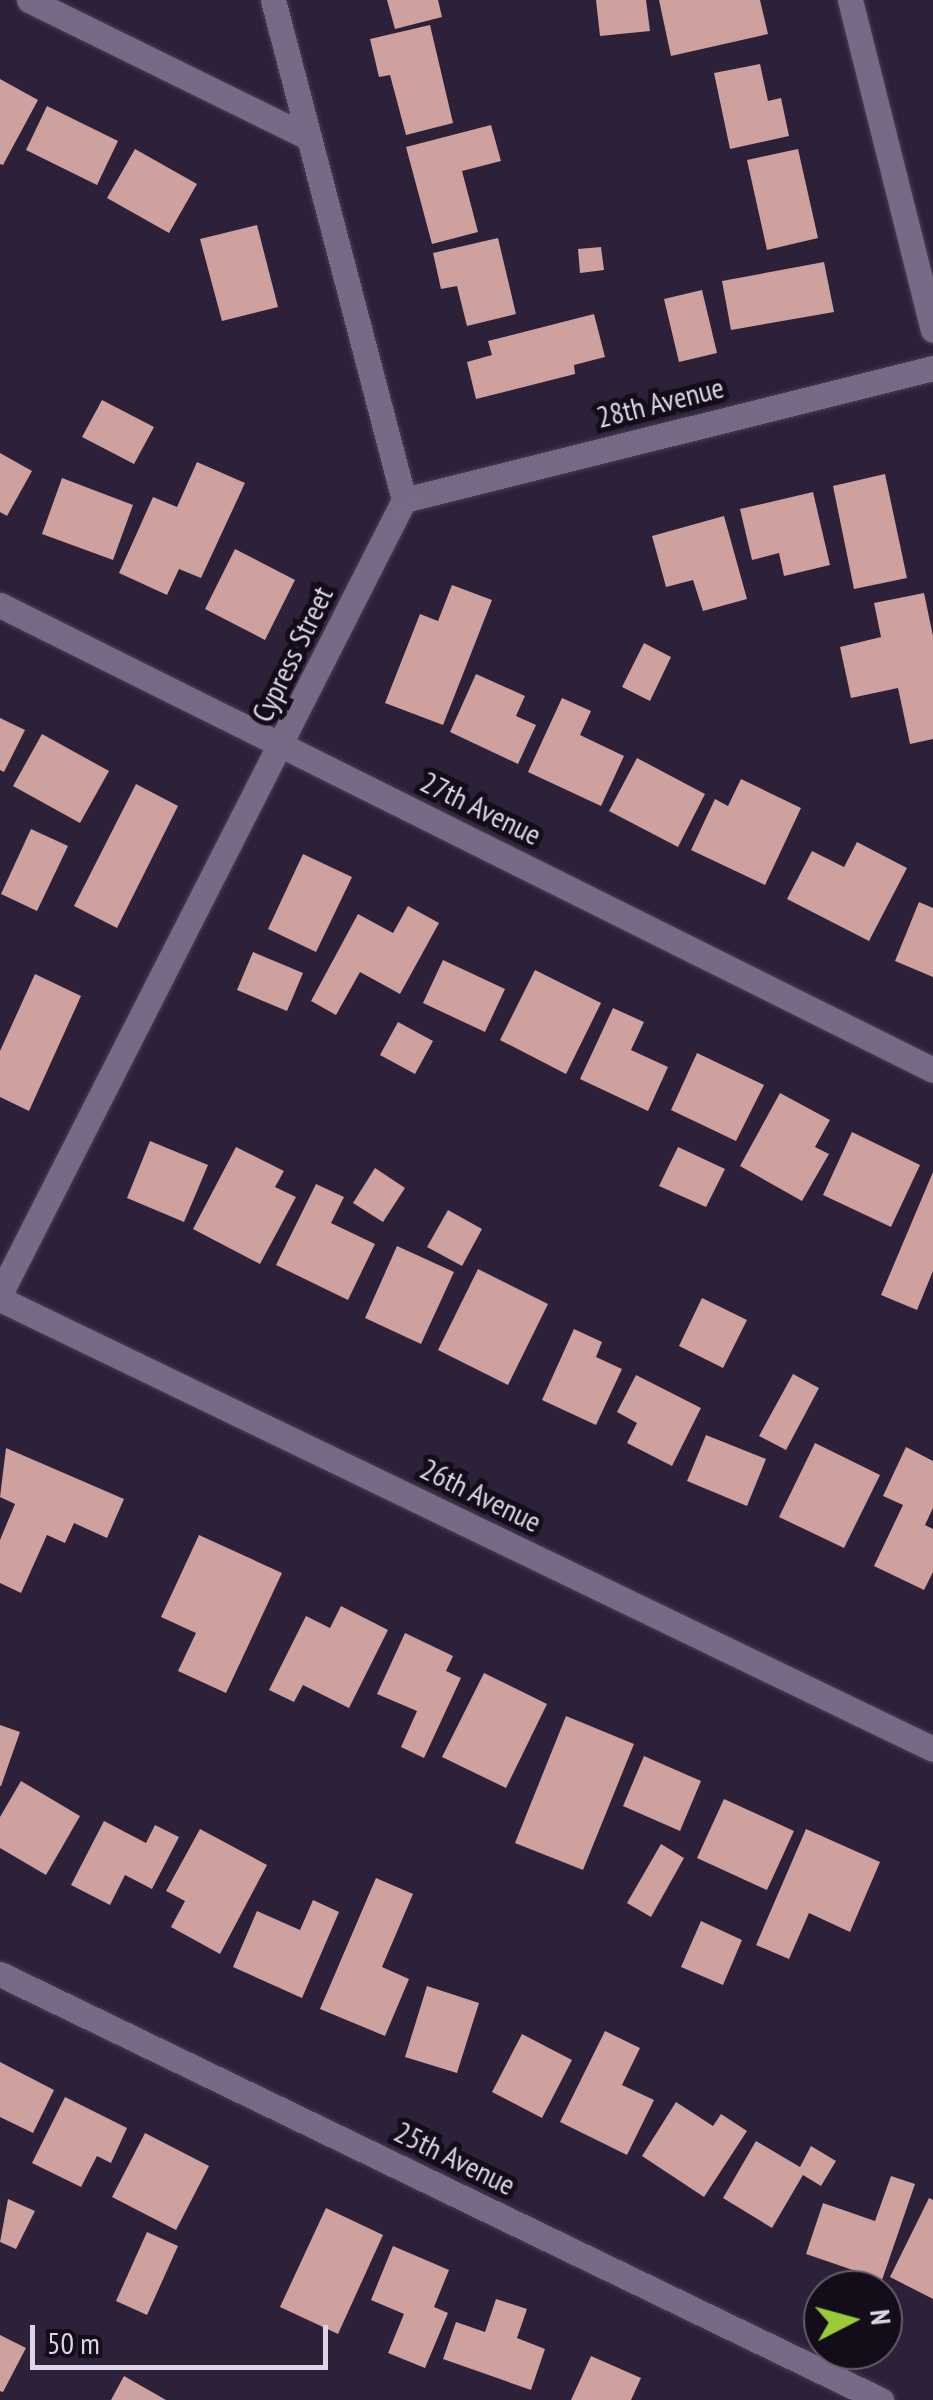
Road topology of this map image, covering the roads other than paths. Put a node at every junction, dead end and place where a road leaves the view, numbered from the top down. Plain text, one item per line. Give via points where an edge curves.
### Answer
1 (29, 0) edge
2 (274, 0) edge
3 (850, 0) edge
4 (308, 137) junction
5 (933, 330) edge
6 (933, 368) edge
7 (404, 500) junction
8 (0, 605) edge
9 (284, 747) junction
10 (933, 1070) edge
11 (0, 1297) edge
12 (933, 1749) edge
13 (0, 1974) edge
14 (881, 2400) edge

1 - 4 street
2 - 4 street
3 - 5 street
4 - 7 street
6 - 7 street, 28th Avenue
7 - 9 street, Cypress Street
8 - 9 street, 27th Avenue
9 - 10 street, 27th Avenue
9 - 11 street, Cypress Street
11 - 12 street, 26th Avenue
13 - 14 street, 25th Avenue

